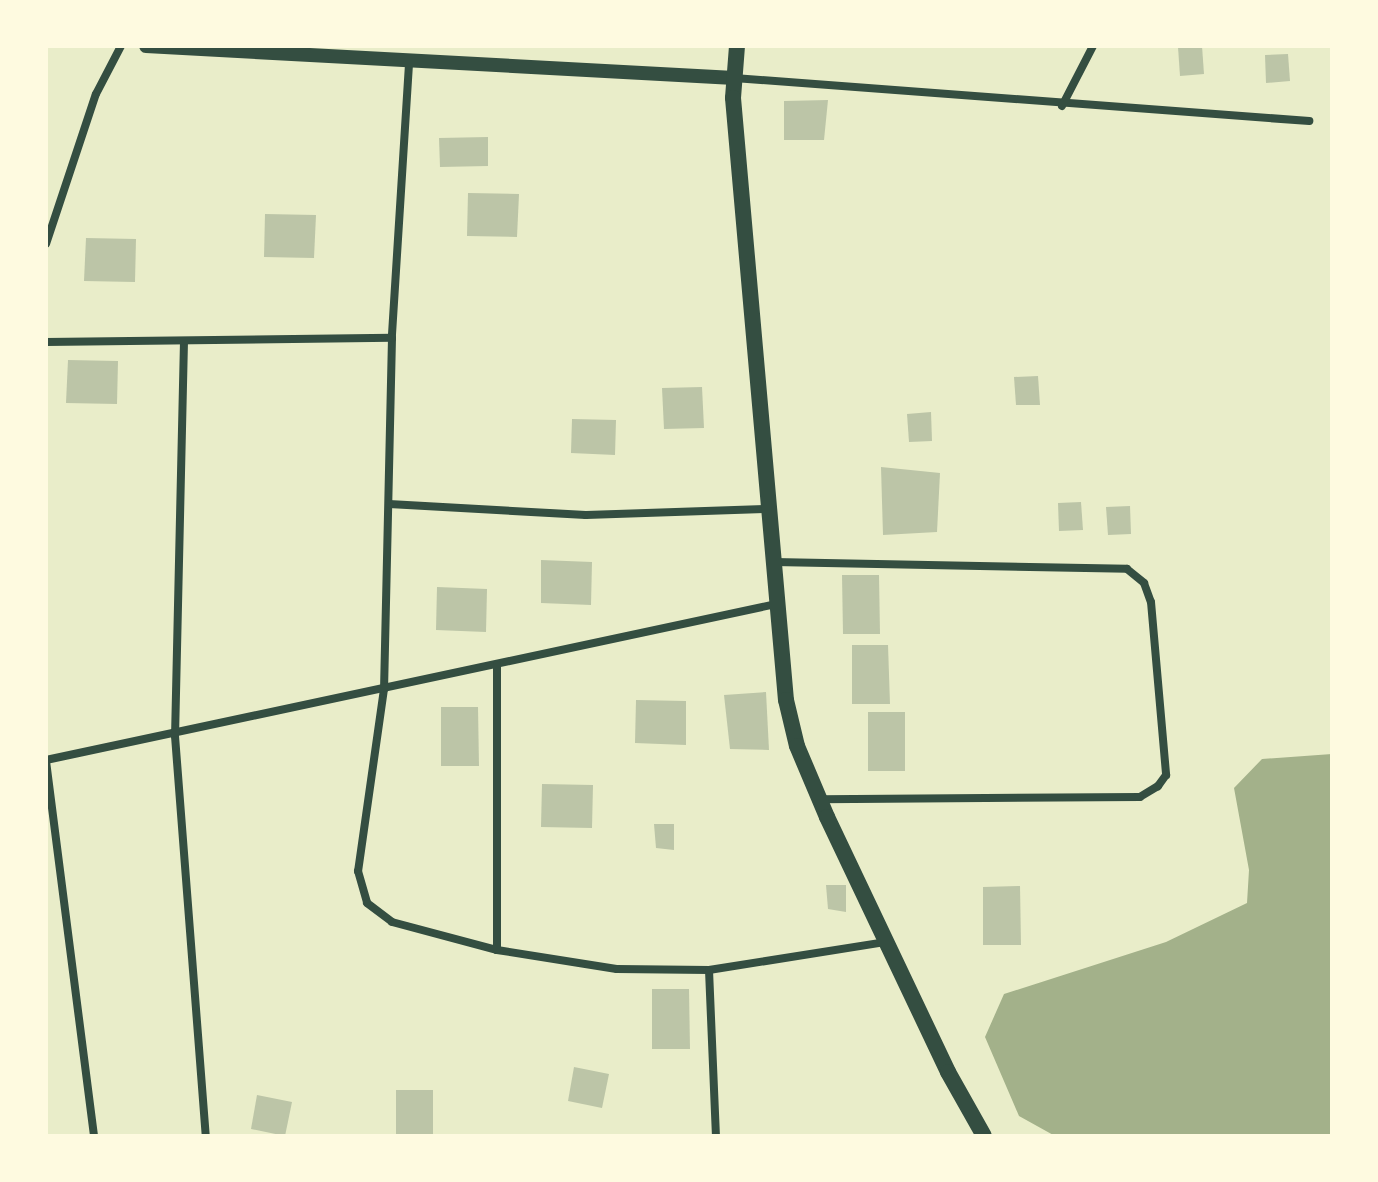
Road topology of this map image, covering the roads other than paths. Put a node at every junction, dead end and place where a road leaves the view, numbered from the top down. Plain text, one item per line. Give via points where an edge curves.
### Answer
1 (121, 46) edge
2 (146, 46) edge
3 (737, 46) edge
4 (1093, 46) edge
5 (409, 64) junction
6 (734, 78) junction
7 (1062, 106) junction
8 (1309, 121) dead end
9 (46, 244) edge
10 (392, 338) junction
11 (184, 341) junction
12 (46, 342) edge
13 (389, 504) junction
14 (769, 509) junction
15 (772, 562) junction
16 (776, 604) junction
17 (497, 665) junction
18 (384, 689) junction
19 (175, 736) junction
20 (46, 761) edge
21 (821, 799) junction
22 (886, 941) junction
23 (497, 950) junction
24 (709, 970) junction
25 (94, 1136) edge
26 (206, 1136) edge
27 (716, 1136) edge
28 (984, 1136) edge

1 - 9 street via 96,94
2 - 5 street
3 - 6 main road
4 - 7 street
5 - 6 street
5 - 10 street
6 - 7 street
6 - 14 main road
7 - 8 street
10 - 11 street
10 - 13 street
11 - 12 street
11 - 19 street
13 - 14 street via 586,515
13 - 18 street
14 - 15 main road
15 - 16 main road
15 - 21 street via 1127,569 1144,583 1151,602 1166,775 1149,792 1140,797
16 - 17 street
16 - 21 main road via 786,700 797,746
17 - 18 street
17 - 23 street
18 - 19 street
18 - 23 street via 358,871 367,903 392,922
19 - 20 street
19 - 26 street
20 - 25 street
21 - 22 main road
22 - 24 street
22 - 28 main road
23 - 24 street via 617,969
24 - 27 street

